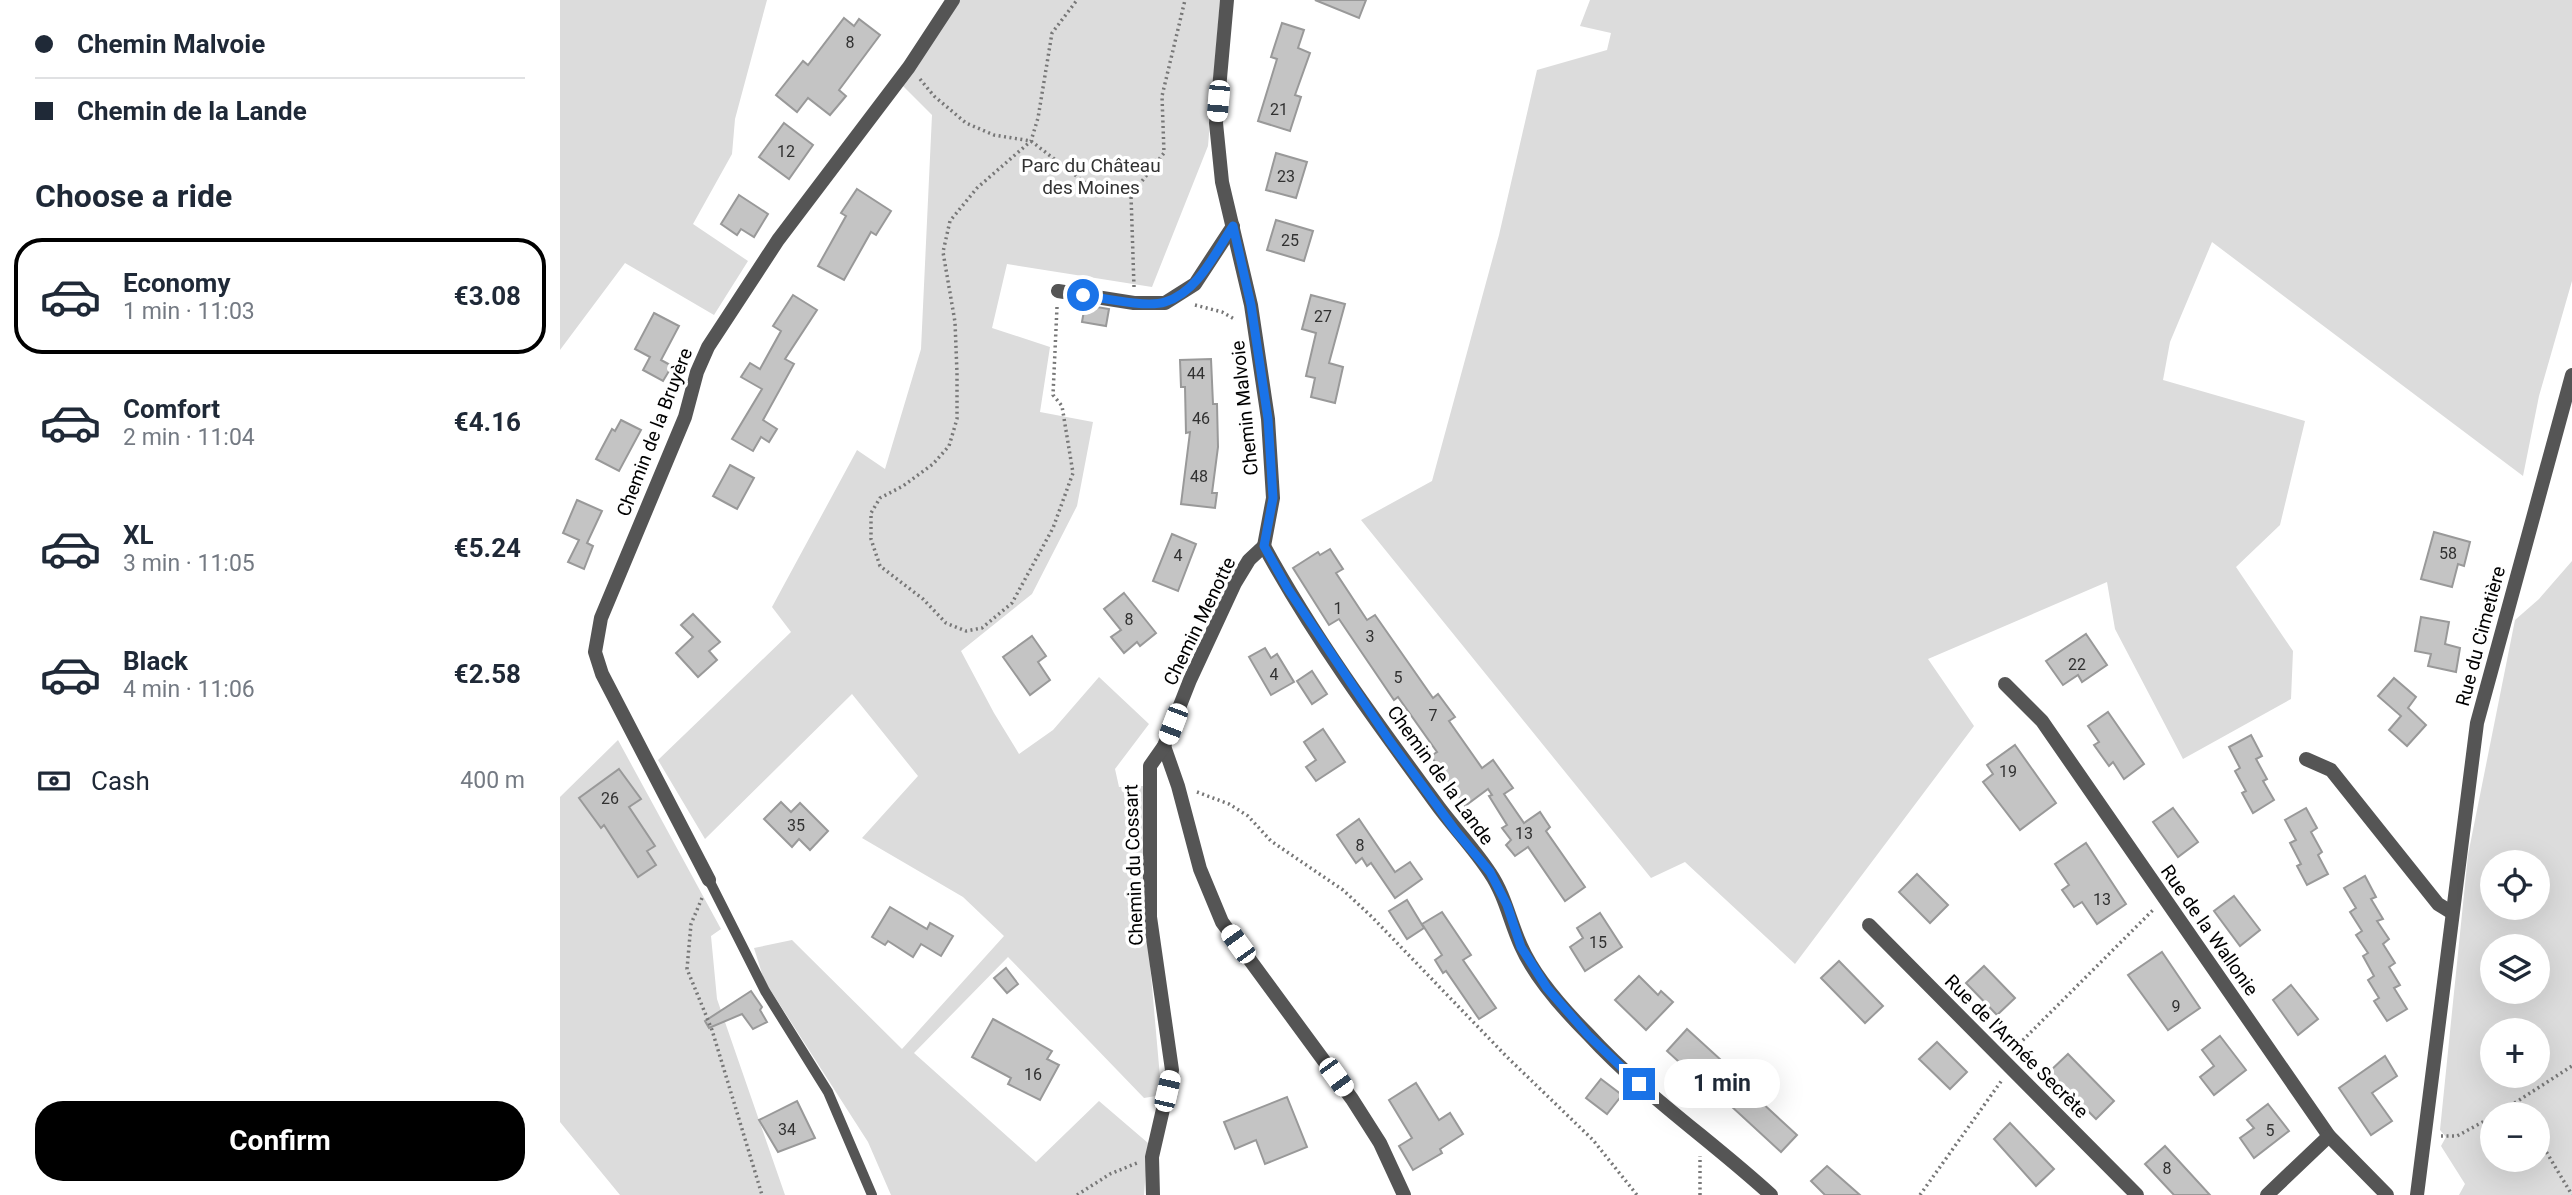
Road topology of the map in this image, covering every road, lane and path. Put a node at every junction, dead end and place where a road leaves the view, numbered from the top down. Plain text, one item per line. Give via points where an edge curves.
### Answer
1 (953, 0) edge
2 (1077, 0) edge
3 (1185, 0) edge
4 (1227, 0) edge
5 (909, 67) junction
6 (1031, 141) junction
7 (1131, 195) junction
8 (1233, 226) junction
9 (1058, 291) joint
10 (1134, 303) junction
11 (1165, 303) junction
12 (1255, 331) junction
13 (2572, 375) edge
14 (1264, 546) junction
15 (2005, 684) dead end
16 (1164, 746) junction
17 (2306, 759) dead end
18 (1178, 786) junction
19 (709, 880) junction
20 (2165, 899) junction
21 (2451, 912) junction
22 (1869, 925) dead end
23 (2007, 1064) junction
24 (2572, 1066) edge
25 (2519, 1102) edge
26 (2480, 1124) edge
27 (2329, 1136) junction
28 (2425, 1136) junction
29 (1703, 1140) junction
30 (1152, 1157) junction
31 (2550, 1158) edge
32 (762, 1195) edge
33 (872, 1195) edge
34 (1077, 1195) edge
35 (1153, 1195) edge
36 (1404, 1195) edge
37 (1637, 1195) edge
38 (1700, 1195) edge
39 (1771, 1195) edge
40 (1920, 1195) edge
41 (2137, 1195) edge
42 (2267, 1195) edge
43 (2387, 1195) edge
44 (2417, 1195) edge
45 (2572, 1195) edge

1 - 5 street, Chemin de la Bruyère
2 - 6 path via 1052,33
3 - 7 path via 1163,96 1164,153
4 - 8 street, Chemin Malvoie via 1216,123 1222,182
5 - 6 path via 966,123 994,135
5 - 19 street, Chemin de la Bruyère via 778,240 708,347 685,417 601,618 595,652 602,674
6 - 7 path via 1087,185
6 - 9 path via 977,188 950,221 943,252 955,322 957,419 949,446 933,464 880,498 871,513 871,539 880,566 946,623 965,631 982,628 1012,603 1053,528 1073,472 1062,406 1053,396
7 - 10 path
8 - 11 street via 1195,284
8 - 12 street, Chemin Malvoie
9 - 10 street
10 - 11 street
11 - 12 path via 1222,312
12 - 14 street, Chemin Malvoie via 1273,498
13 - 21 street, Rue du Cimetière via 2477,723
14 - 16 street, Chemin Menotte via 1235,583
14 - 29 street, Chemin de la Lande via 1389,740 1490,872 1521,947 1547,988 1588,1035
15 - 20 street, Rue de la Wallonie via 2042,721
16 - 18 street
16 - 30 street, Chemin du Cossart via 1150,766 1150,917 1172,1070
17 - 21 street via 2331,770 2438,904
18 - 36 street via 1200,869 1222,922 1352,1099 1380,1143
18 - 37 path via 1229,804 1248,816 1271,841 1343,890 1593,1140
19 - 32 path via 691,924 687,968 712,1030
19 - 33 lane via 765,991 828,1092
20 - 23 path
20 - 27 street, Rue de la Wallonie
21 - 28 street, Rue du Cimetière
22 - 23 street, Rue de l'Armée Secrète
23 - 40 path via 1996,1087
23 - 41 street, Rue de l'Armée Secrète
24 - 25 path
26 - 28 path via 2458,1136
27 - 42 street
27 - 43 street, Rue de la Wallonie
28 - 44 street, Rue du Cimetière
29 - 38 path
29 - 39 street, Chemin de la Lande
30 - 34 path via 1110,1174
30 - 35 street, Chemin du Cossart
31 - 45 path

